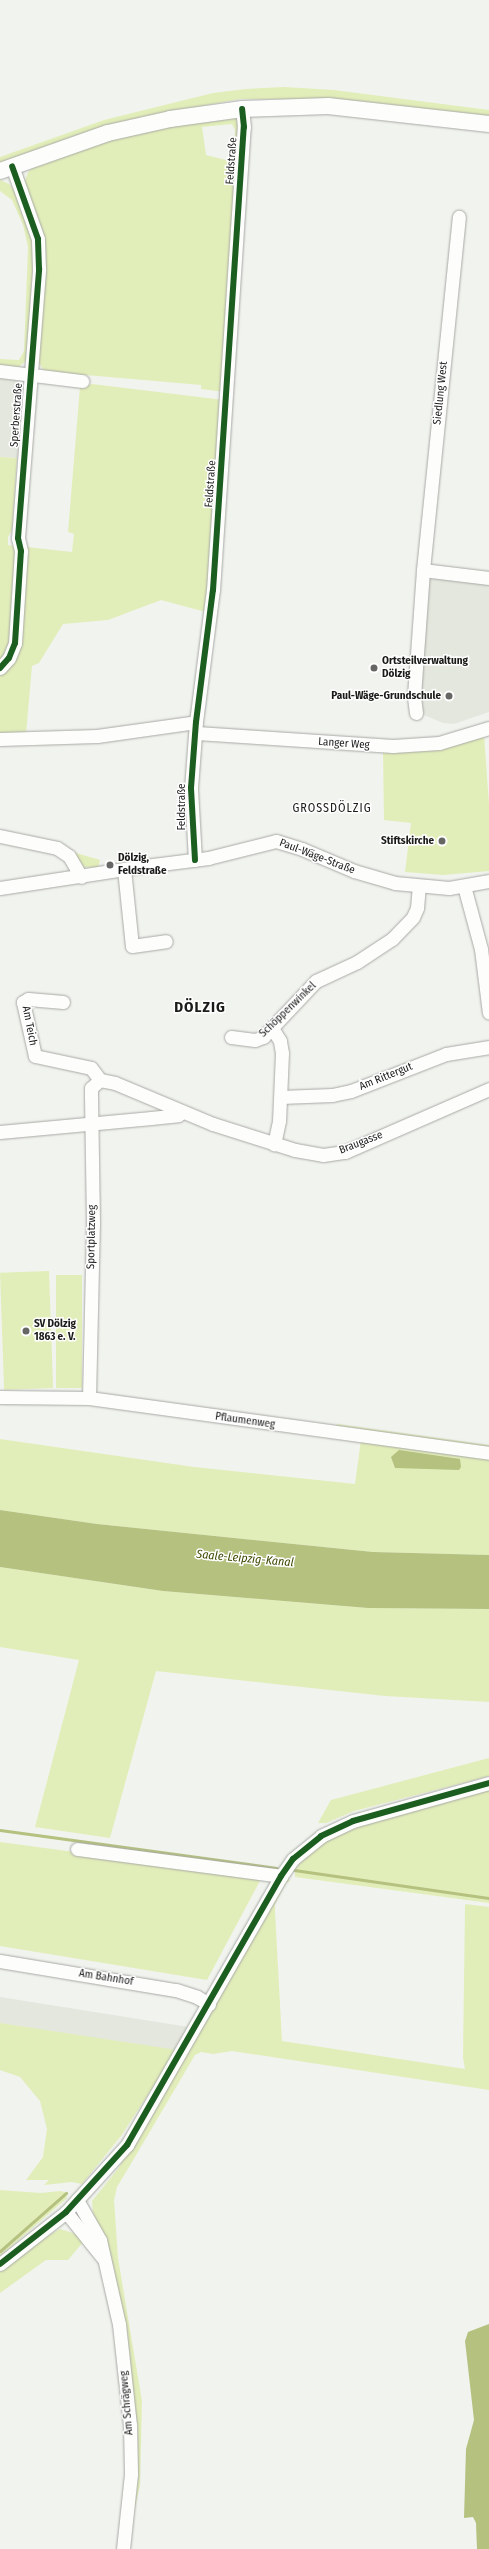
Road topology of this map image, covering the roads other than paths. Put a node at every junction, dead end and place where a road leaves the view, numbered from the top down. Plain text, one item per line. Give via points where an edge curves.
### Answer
1 (242, 109) junction
2 (489, 124) edge
3 (6, 169) edge
4 (459, 217) dead end
5 (0, 371) edge
6 (30, 374) junction
7 (82, 381) dead end
8 (423, 570) junction
9 (489, 578) edge
10 (1, 667) edge
11 (416, 713) dead end
12 (196, 728) junction
13 (489, 728) edge
14 (0, 739) edge
15 (0, 836) edge
16 (195, 860) junction
17 (124, 869) junction
18 (81, 877) junction
19 (489, 881) edge
20 (418, 886) junction
21 (464, 886) junction
22 (0, 888) edge
23 (166, 941) dead end
24 (63, 1002) dead end
25 (489, 1013) edge
26 (272, 1028) junction
27 (231, 1037) dead end
28 (489, 1048) edge
29 (100, 1080) junction
30 (489, 1088) edge
31 (281, 1097) junction
32 (182, 1112) junction
33 (91, 1123) junction
34 (0, 1132) edge
35 (274, 1144) junction
36 (0, 1397) edge
37 (89, 1398) junction
38 (489, 1453) edge
39 (489, 1783) edge
40 (77, 1848) dead end
41 (281, 1876) junction
42 (0, 1960) edge
43 (209, 2004) junction
44 (77, 2200) junction
45 (66, 2212) junction
46 (104, 2260) junction
47 (0, 2264) edge
48 (123, 2549) edge

1 - 2 main road via 328,106
1 - 3 main road via 138,125
1 - 12 street, Feldstraße via 244,127 216,559
3 - 6 street, Sperberstraße via 33,223 39,250
4 - 8 street, Siedlung West
5 - 6 street
6 - 7 street
6 - 10 street, Sperberstraße via 18,538 22,552 14,643 9,658
8 - 9 street
8 - 11 street, Siedlung West via 414,696
12 - 13 street, Langer Weg via 393,746 439,743
12 - 14 street, Langer Weg via 97,736
12 - 16 street, Feldstraße via 191,788
15 - 18 street via 56,848 69,856
16 - 17 street, Paul-Wäge-Straße
16 - 20 street, Paul-Wäge-Straße via 276,841 291,844 367,876
17 - 18 street, Paul-Wäge-Straße
17 - 23 street via 132,946
18 - 22 street, Paul-Wäge-Straße
19 - 21 street, Paul-Wäge-Straße
20 - 21 street, Paul-Wäge-Straße
20 - 26 street, Schöppenwinkel via 416,908 408,924 371,954 316,982
21 - 25 street via 481,948
24 - 29 street, Am Teich via 28,999 23,1002 35,1056 92,1068
26 - 27 street, Schöppenwinkel via 255,1040
26 - 31 street via 280,1041 282,1053
28 - 31 street, Am Rittergut via 446,1054 351,1091 332,1095
29 - 32 street, Braugasse via 115,1083
29 - 33 street, Sportplatzweg via 91,1088
30 - 35 street, Braugasse via 345,1152 314,1154
31 - 35 street
32 - 33 street via 178,1115
32 - 35 street, Braugasse
33 - 34 street
33 - 37 street, Sportplatzweg via 93,1223
36 - 37 street, Pflaumenweg
37 - 38 street, Pflaumenweg
39 - 41 street via 375,1814 341,1826 312,1842 293,1859
40 - 41 street
41 - 43 street
42 - 43 street, Am Bahnhof via 176,1990
43 - 44 street via 127,2145
44 - 45 street
44 - 46 street, Am Schrägweg via 100,2240
45 - 46 street, Am Schrägweg
45 - 47 street
46 - 48 street, Am Schrägweg via 119,2324 130,2425 131,2474

